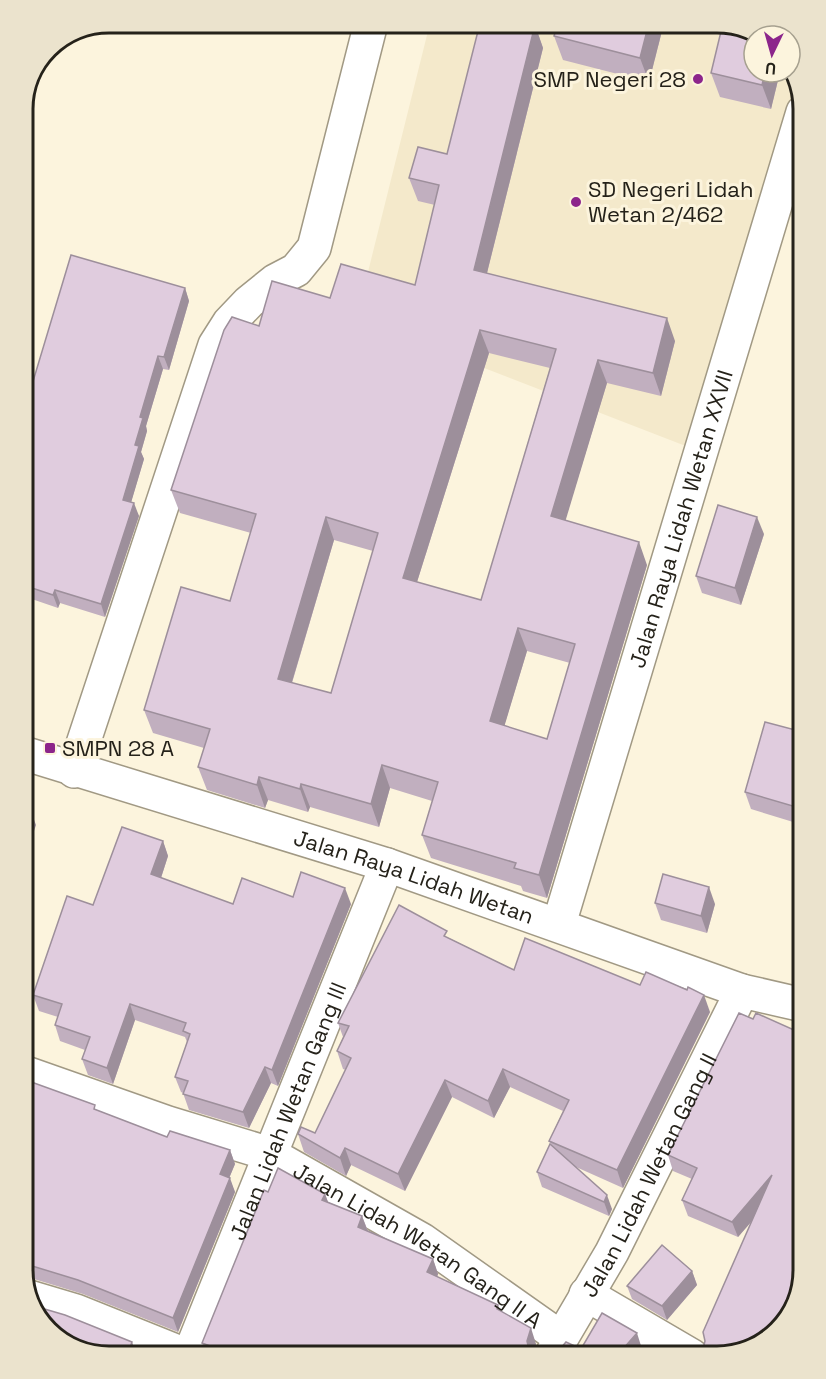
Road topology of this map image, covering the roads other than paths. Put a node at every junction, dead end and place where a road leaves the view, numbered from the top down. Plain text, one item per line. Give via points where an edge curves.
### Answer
1 (368, 33) edge
2 (793, 148) edge
3 (33, 757) edge
4 (74, 771) junction
5 (387, 865) junction
6 (559, 924) junction
7 (742, 991) junction
8 (793, 1003) edge
9 (33, 1076) edge
10 (270, 1154) junction
11 (586, 1294) junction
12 (39, 1300) edge
13 (164, 1346) edge
14 (193, 1346) edge
15 (555, 1346) edge
16 (557, 1346) edge
17 (675, 1346) edge

1 - 4 street via 314,248 296,270 249,302 215,345
2 - 6 street, Jalan Raya Lidah Wetan XXVII
3 - 4 street, Jalan Raya Lidah Wetan
4 - 5 street, Jalan Raya Lidah Wetan
5 - 6 street, Jalan Raya Lidah Wetan
5 - 10 street, Jalan Lidah Wetan Gang III
6 - 7 street, Jalan Raya Lidah Wetan
7 - 8 street, Jalan Raya Lidah Wetan
7 - 11 street, Jalan Lidah Wetan Gang II via 612,1252
9 - 10 street, Jalan Lidah Wetan Gang II A
10 - 14 street, Jalan Lidah Wetan Gang III
10 - 15 street, Jalan Lidah Wetan Gang II A via 422,1240
11 - 16 street, Jalan Lidah Wetan Gang II
11 - 17 street
12 - 13 street

